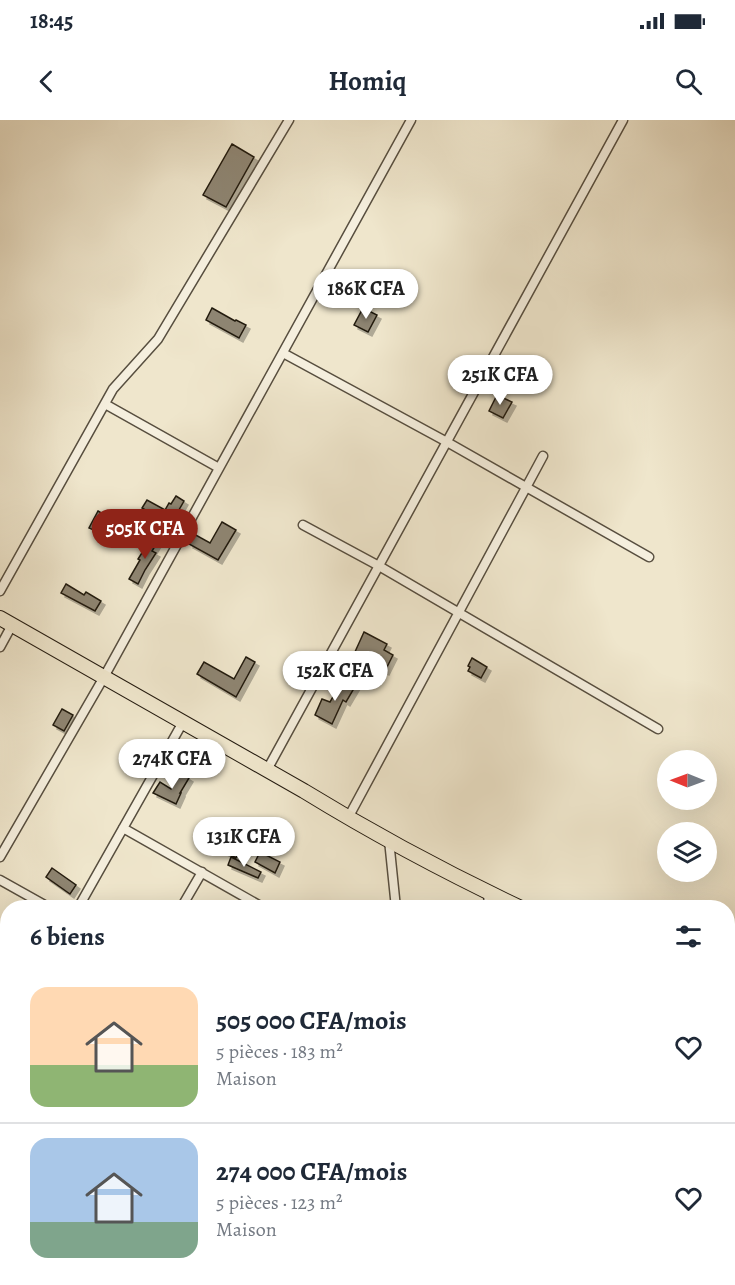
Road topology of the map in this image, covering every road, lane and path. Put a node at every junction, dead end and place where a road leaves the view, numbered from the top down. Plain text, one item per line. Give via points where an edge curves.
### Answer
1 (289, 120) edge
2 (411, 120) edge
3 (623, 120) edge
4 (283, 353) junction
5 (105, 404) junction
6 (447, 442) junction
7 (543, 456) dead end
8 (219, 468) junction
9 (526, 488) junction
10 (303, 525) dead end
11 (649, 557) dead end
12 (379, 566) junction
13 (0, 591) edge
14 (459, 613) junction
15 (6, 621) edge
16 (0, 647) edge
17 (104, 677) junction
18 (183, 722) junction
19 (658, 729) dead end
20 (267, 770) junction
21 (348, 818) junction
22 (123, 828) junction
23 (389, 840) junction
24 (0, 857) edge
25 (201, 872) junction
26 (0, 879) edge
27 (488, 892) junction
28 (36, 900) edge
29 (82, 900) edge
30 (185, 900) edge
31 (250, 900) edge
32 (395, 900) edge
33 (488, 900) edge
34 (504, 900) edge

1 - 5 street via 158,339 113,389
2 - 4 street
3 - 6 street
4 - 6 street
4 - 8 street
5 - 8 street
5 - 13 street
6 - 9 street
6 - 12 street
7 - 9 street
8 - 17 street
9 - 11 street
9 - 14 street
10 - 12 street
12 - 14 street
12 - 20 street
14 - 19 street
14 - 21 street
15 - 16 street
15 - 17 main road
17 - 18 main road
17 - 24 street
18 - 20 main road
18 - 22 street
20 - 21 main road
21 - 23 main road
22 - 25 street
22 - 29 street
23 - 27 main road
23 - 32 street
25 - 30 street
25 - 31 street
26 - 28 street
27 - 33 street
27 - 34 main road

